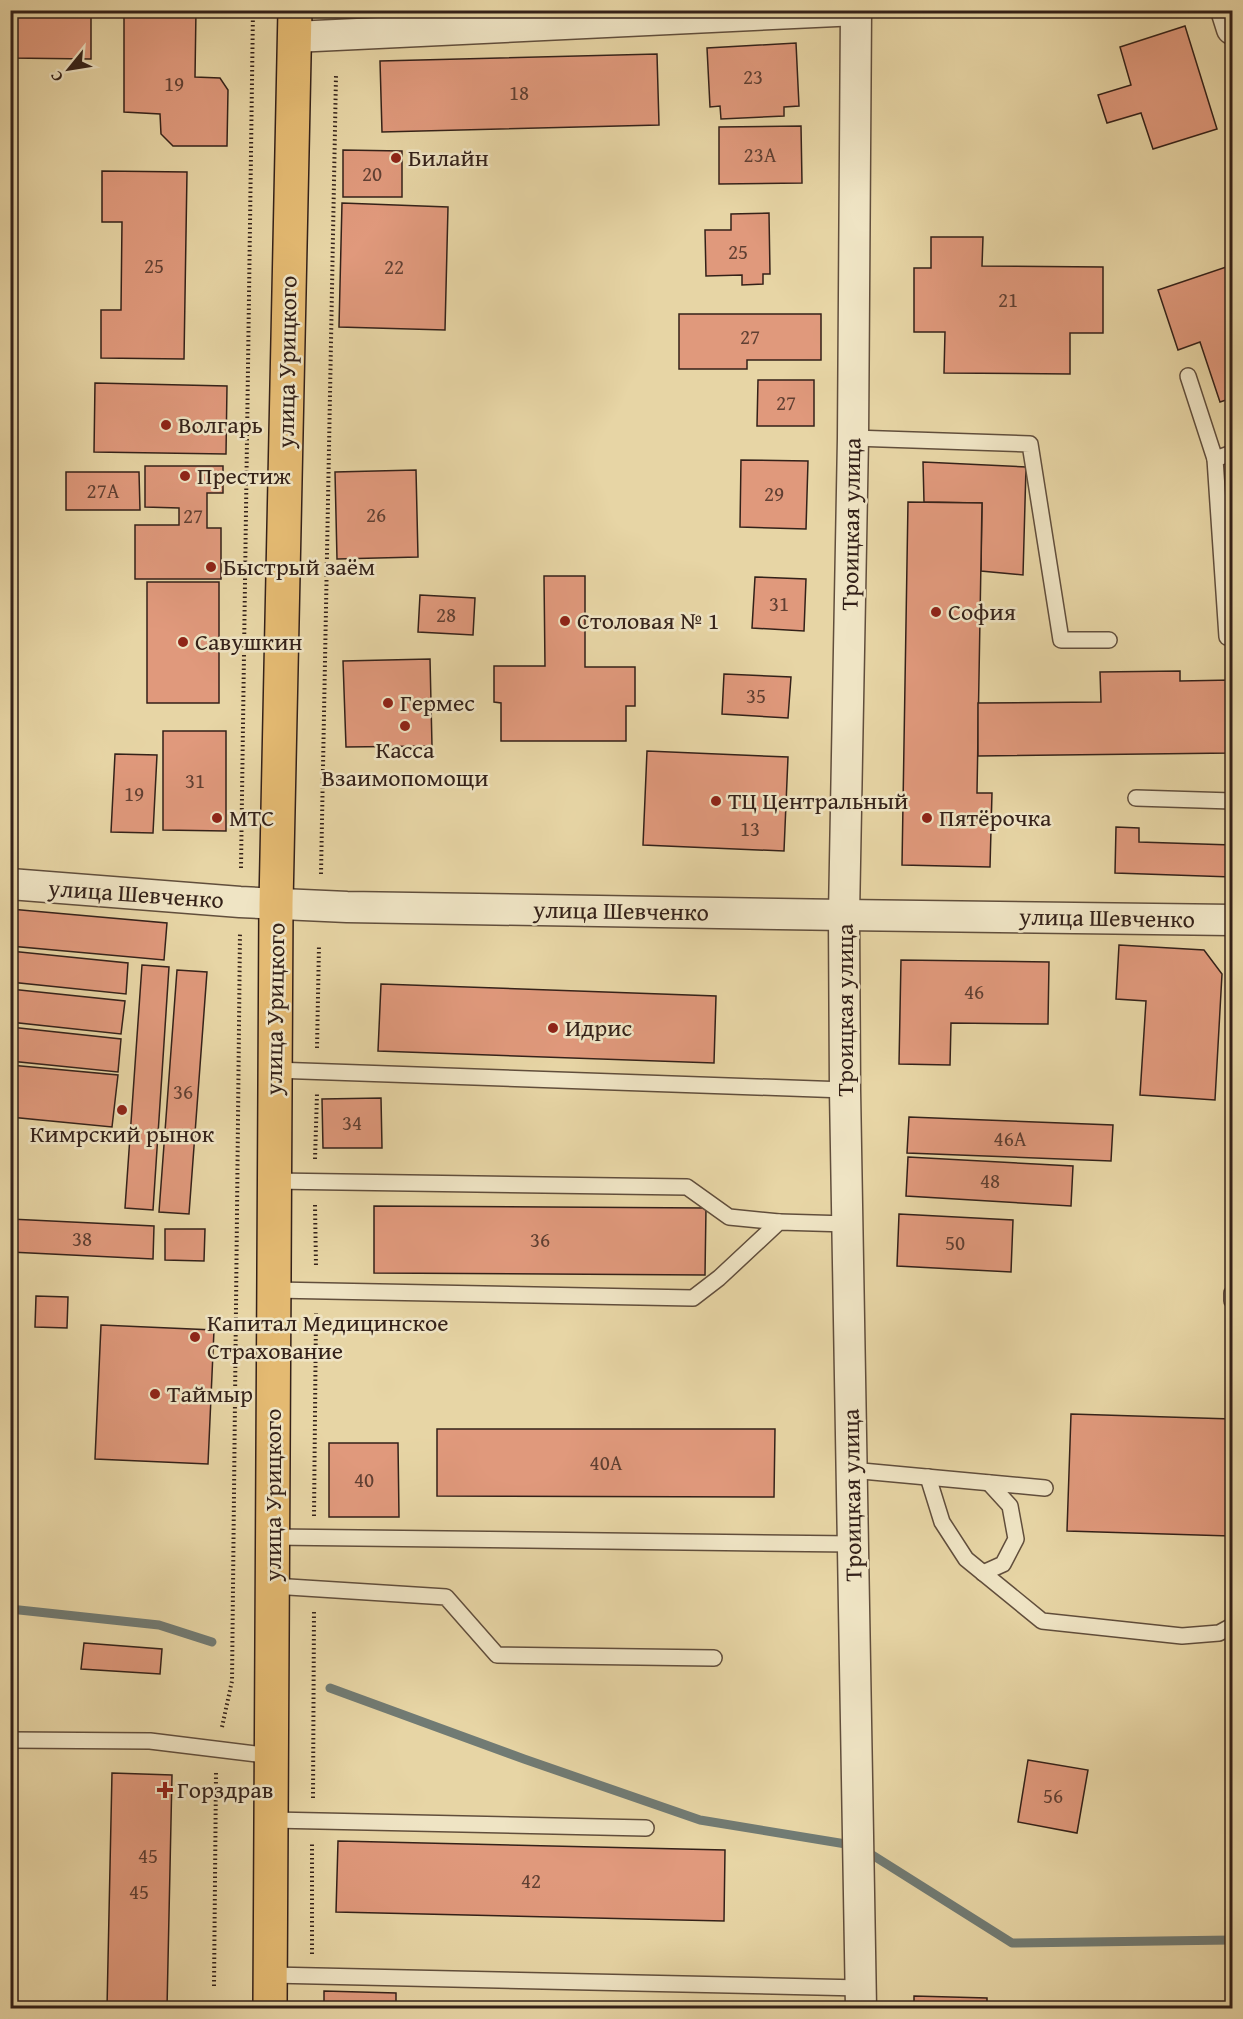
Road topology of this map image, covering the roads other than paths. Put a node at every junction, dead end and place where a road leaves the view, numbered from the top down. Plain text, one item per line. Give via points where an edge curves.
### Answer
1 (1226, 10) edge
2 (856, 11) edge
3 (455, 20) edge
4 (295, 24) edge
5 (1233, 29) edge
6 (1188, 376) dead end
7 (853, 438) junction
8 (1233, 453) edge
9 (1215, 459) junction
10 (1227, 637) dead end
11 (1109, 640) dead end
12 (1136, 798) dead end
13 (1233, 801) edge
14 (10, 884) edge
15 (276, 904) junction
16 (844, 915) junction
17 (1233, 920) edge
18 (274, 1070) junction
19 (845, 1090) junction
20 (274, 1181) junction
21 (779, 1222) junction
22 (848, 1224) junction
23 (274, 1290) junction
24 (1233, 1293) edge
25 (1232, 1301) edge
26 (851, 1470) junction
27 (928, 1477) junction
28 (990, 1483) junction
29 (1045, 1488) dead end
30 (273, 1537) junction
31 (853, 1544) junction
32 (983, 1572) junction
33 (273, 1586) junction
34 (1233, 1626) edge
35 (714, 1658) dead end
36 (10, 1740) edge
37 (272, 1756) junction
38 (272, 1820) junction
39 (646, 1828) dead end
40 (271, 1975) junction
41 (861, 1998) edge
42 (270, 2008) edge

1 - 5 street
2 - 3 street
2 - 7 street, Троицкая улица
3 - 4 street
4 - 15 main road, улица Урицкого
6 - 9 lane
7 - 11 lane via 1030,444 1061,640
7 - 16 street, Троицкая улица
8 - 9 lane
9 - 10 lane
12 - 13 lane
14 - 15 street, улица Шевченко
15 - 16 street, улица Шевченко
15 - 18 main road, улица Урицкого
16 - 17 street, улица Шевченко
16 - 19 street, Троицкая улица
18 - 19 lane
18 - 20 main road, улица Урицкого
19 - 22 street, Троицкая улица
20 - 21 lane via 687,1186 729,1217
20 - 23 main road, улица Урицкого
21 - 22 lane
21 - 23 lane via 693,1298
22 - 26 street, Троицкая улица
23 - 30 main road, улица Урицкого
24 - 25 lane
26 - 27 lane
26 - 31 street, Троицкая улица
27 - 28 lane
27 - 32 lane via 942,1522 966,1559
28 - 29 lane
28 - 32 lane via 1010,1506 1016,1539 1003,1564
30 - 31 lane
30 - 33 main road, улица Урицкого
31 - 41 street, Троицкая улица
32 - 34 lane via 1042,1621 1182,1636 1219,1633
33 - 35 lane via 446,1597 497,1655
33 - 37 main road, улица Урицкого
36 - 37 lane via 150,1741
37 - 38 main road, улица Урицкого
38 - 39 lane
38 - 40 main road, улица Урицкого
40 - 41 lane
40 - 42 main road, улица Урицкого

